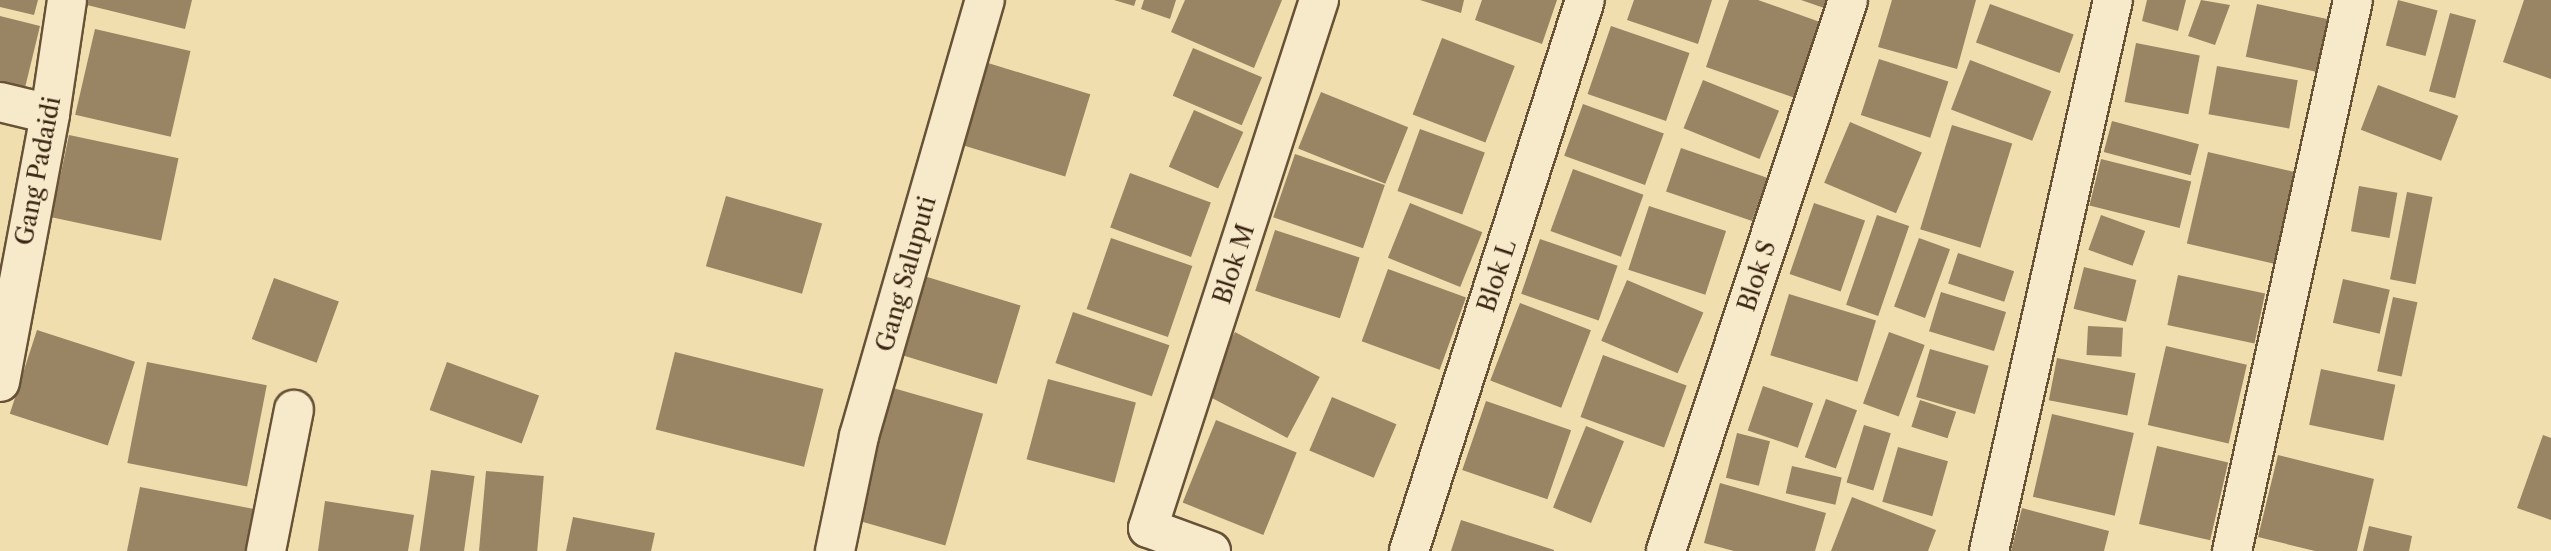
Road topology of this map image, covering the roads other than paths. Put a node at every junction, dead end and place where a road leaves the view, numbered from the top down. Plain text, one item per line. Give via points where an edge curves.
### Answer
1 (67, 0) edge
2 (985, 0) edge
3 (1319, 0) edge
4 (1585, 0) edge
5 (1848, 0) edge
6 (2113, 0) edge
7 (2353, 0) edge
8 (0, 102) edge
9 (50, 114) junction
10 (9, 270) edge
11 (0, 382) edge
12 (295, 410) dead end
13 (266, 551) edge
14 (835, 551) edge
15 (1211, 551) edge
16 (1409, 551) edge
17 (1666, 551) edge
18 (1989, 551) edge
19 (2232, 551) edge

1 - 9 street, Gang Padaidi
2 - 14 street, Gang Saluputi via 859,436
3 - 15 street, Blok M via 1148,528
4 - 16 street, Blok L
5 - 17 street, Blok S
6 - 18 street
7 - 19 street
8 - 9 street
9 - 10 street, Gang Padaidi
10 - 11 street, Gang Padaidi
12 - 13 street

